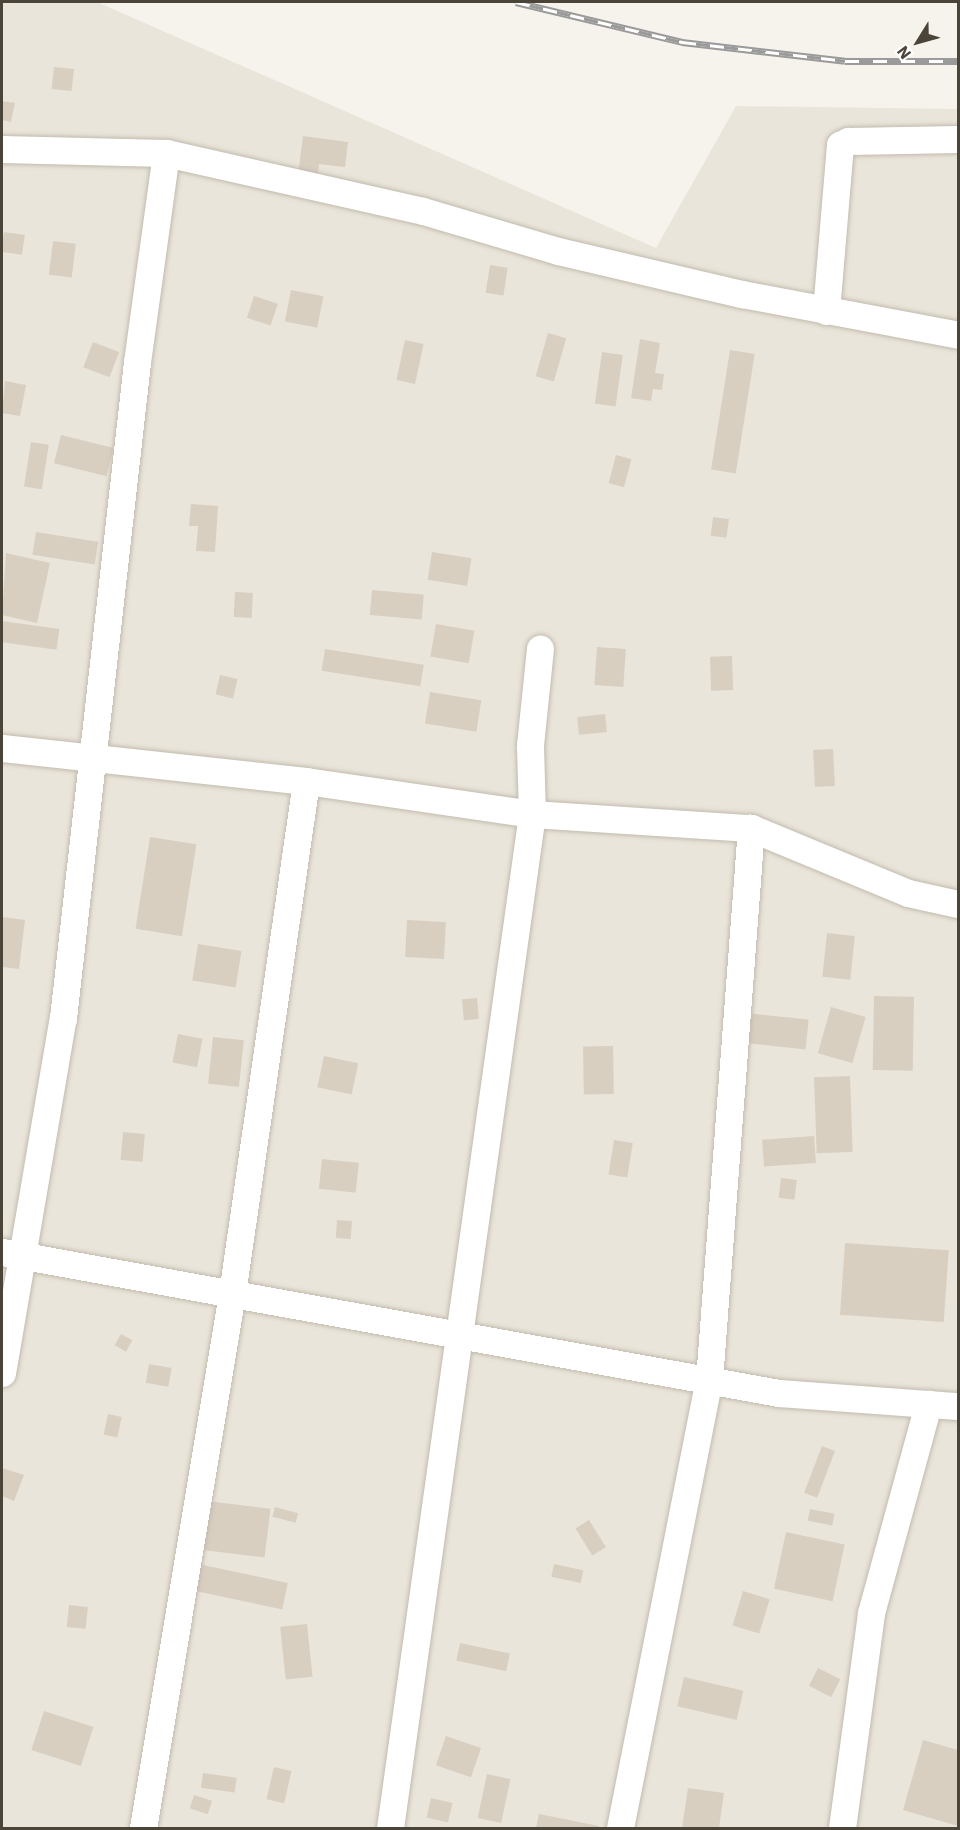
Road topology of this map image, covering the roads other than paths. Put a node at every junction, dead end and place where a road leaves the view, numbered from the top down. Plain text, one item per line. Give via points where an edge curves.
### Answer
1 (958, 139) edge
2 (2, 149) edge
3 (166, 153) junction
4 (826, 312) junction
5 (958, 335) edge
6 (540, 649) dead end
7 (2, 748) edge
8 (92, 758) junction
9 (306, 781) junction
10 (532, 814) junction
11 (751, 828) junction
12 (958, 904) edge
13 (13, 1254) edge
14 (232, 1294) junction
15 (456, 1334) junction
16 (2, 1373) edge
17 (709, 1380) junction
18 (928, 1404) junction
19 (958, 1406) edge
20 (143, 1828) edge
21 (390, 1828) edge
22 (620, 1828) edge
23 (842, 1828) edge

1 - 4 street via 848,141 840,145
2 - 3 street
3 - 4 street via 423,211 558,251
3 - 8 street via 136,362
4 - 5 street
6 - 10 street via 530,744
7 - 8 street
8 - 9 street
8 - 13 street via 63,1018
9 - 10 street
9 - 14 street
10 - 11 street
10 - 15 street
11 - 12 street via 908,893
11 - 17 street
13 - 14 street
13 - 16 street
14 - 15 street
14 - 20 street
15 - 17 street
15 - 21 street
17 - 18 street via 779,1393
17 - 22 street
18 - 19 street
18 - 23 street via 871,1613

